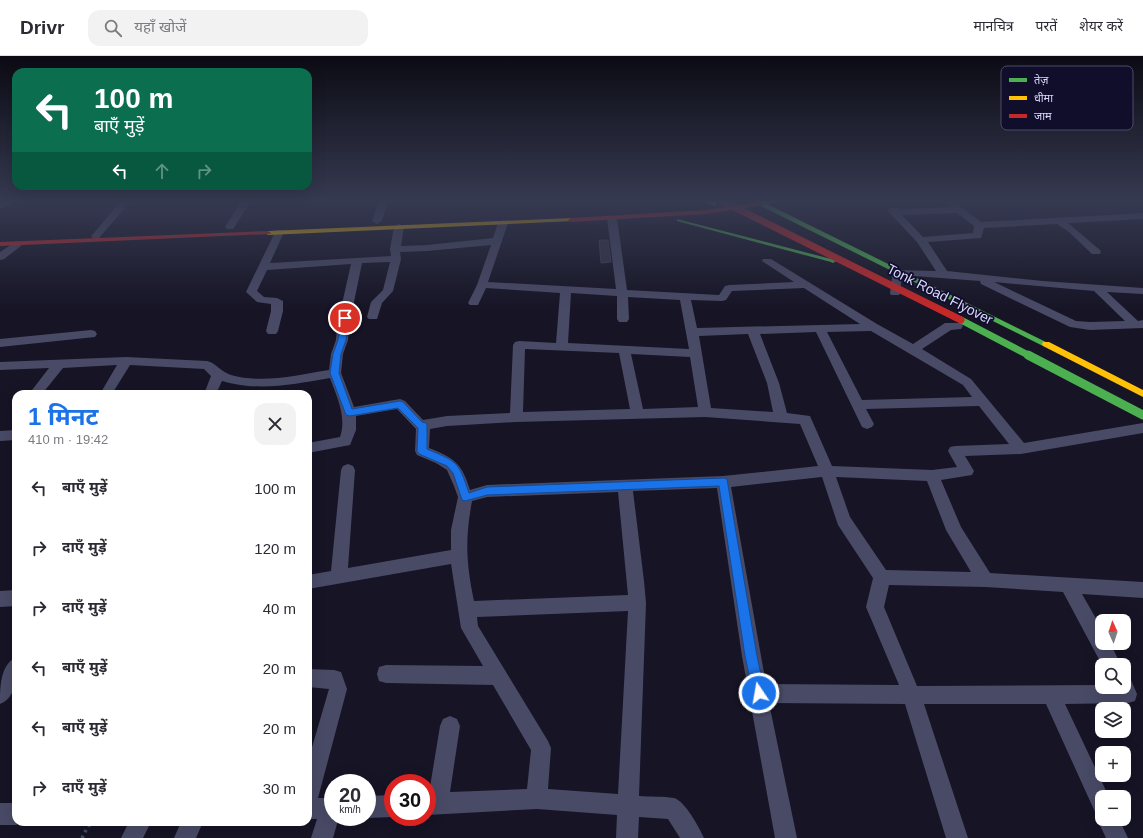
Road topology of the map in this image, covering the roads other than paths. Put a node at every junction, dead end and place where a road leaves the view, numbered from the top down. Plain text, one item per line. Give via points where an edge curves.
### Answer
1 (60, 237) edge
2 (159, 237) edge
3 (276, 237) edge
4 (398, 237) edge
5 (498, 237) edge
6 (615, 237) edge
7 (746, 237) edge
8 (784, 237) edge
9 (790, 237) edge
10 (813, 237) edge
11 (828, 237) edge
12 (919, 237) edge
13 (957, 237) edge
14 (1080, 237) edge
15 (0, 240) edge
16 (921, 240) junction
17 (497, 241) junction
18 (0, 244) edge
19 (17, 244) junction
20 (1096, 252) dead end
21 (396, 254) junction
22 (0, 257) edge
23 (357, 260) junction
24 (767, 261) dead end
25 (833, 261) junction
26 (262, 267) junction
27 (896, 272) junction
28 (943, 274) junction
29 (976, 277) junction
30 (482, 285) junction
31 (806, 286) junction
32 (1097, 288) junction
33 (566, 290) junction
34 (1143, 291) edge
35 (622, 293) junction
36 (895, 293) junction
37 (685, 297) junction
38 (474, 303) dead end
39 (373, 317) dead end
40 (624, 319) dead end
41 (1139, 324) edge
42 (957, 326) junction
43 (873, 328) junction
44 (820, 329) junction
45 (272, 331) dead end
46 (753, 331) junction
47 (692, 332) junction
48 (91, 334) dead end
49 (0, 343) edge
50 (562, 346) junction
51 (624, 349) junction
52 (913, 349) junction
53 (696, 353) junction
54 (126, 361) junction
55 (60, 363) junction
56 (0, 366) edge
57 (334, 373) junction
58 (218, 375) junction
59 (38, 390) edge
60 (108, 390) edge
61 (212, 390) edge
62 (1143, 394) edge
63 (982, 401) junction
64 (1143, 404) edge
65 (858, 405) junction
66 (350, 412) junction
67 (705, 412) junction
68 (636, 413) junction
69 (1143, 415) edge
70 (516, 417) junction
71 (781, 417) junction
72 (867, 424) dead end
73 (423, 425) junction
74 (1143, 425) edge
75 (1143, 428) edge
76 (12, 435) edge
77 (0, 436) edge
78 (312, 447) edge
79 (1021, 449) junction
80 (348, 470) dead end
81 (827, 471) junction
82 (932, 476) junction
83 (724, 482) junction
84 (625, 486) junction
85 (465, 497) junction
86 (459, 556) junction
87 (340, 576) junction
88 (882, 577) junction
89 (985, 580) junction
90 (312, 581) edge
91 (1068, 585) junction
92 (1143, 590) edge
93 (12, 598) edge
94 (0, 599) edge
95 (637, 603) junction
96 (466, 609) junction
97 (1108, 658) edge
98 (12, 673) edge
99 (386, 674) dead end
100 (498, 676) junction
101 (312, 678) edge
102 (759, 693) junction
103 (1051, 694) junction
104 (1095, 694) edge
105 (0, 695) edge
106 (912, 695) junction
107 (450, 726) dead end
108 (312, 783) edge
109 (436, 787) edge
110 (1095, 791) edge
111 (537, 799) junction
112 (436, 804) edge
113 (629, 805) junction
114 (312, 808) edge
115 (324, 809) edge
116 (0, 814) edge
117 (12, 814) edge
118 (138, 826) edge
119 (190, 826) edge
120 (326, 826) edge
121 (1111, 826) edge
122 (132, 838) edge
123 (185, 838) edge
124 (322, 838) edge
125 (627, 838) edge
126 (693, 838) edge
127 (786, 838) edge
128 (957, 838) edge
129 (1117, 838) edge

1 - 15 main road
2 - 19 main road
3 - 26 street
4 - 21 street
5 - 17 street
6 - 35 street
7 - 25 main road
8 - 25 main road
9 - 69 main road, Tonk Road Flyover, bridge via 928,303
10 - 64 main road, Tonk Road Flyover via 936,297
11 - 27 main road
12 - 16 street
13 - 16 street
14 - 20 street
16 - 28 street
17 - 21 street
17 - 30 street
18 - 19 main road
19 - 22 street
21 - 23 street
21 - 39 street via 388,291 377,302
23 - 26 street
23 - 57 street
24 - 31 street
25 - 36 main road
26 - 45 street via 251,292 261,300 276,301 277,311
27 - 28 street
27 - 36 street
27 - 62 main road
28 - 29 street
29 - 32 street
29 - 41 street via 1074,324
30 - 33 street
30 - 38 street
31 - 37 street via 729,288 722,298
31 - 43 street
32 - 34 street
32 - 41 street
33 - 35 street
33 - 50 street
35 - 37 street
35 - 40 street
36 - 42 main road
37 - 47 street
42 - 52 street via 949,326
42 - 74 main road
43 - 44 street
43 - 52 street
44 - 46 street
44 - 65 street
46 - 47 street
46 - 71 street via 773,383
47 - 53 street
48 - 49 street
50 - 51 street
50 - 70 street via 520,345
51 - 53 street
51 - 68 street
52 - 63 street via 967,382
53 - 67 street
54 - 55 street
54 - 58 street via 207,365
54 - 60 street
55 - 56 street
55 - 59 street
57 - 58 street via 265,382 231,380
57 - 66 street
58 - 61 street
63 - 65 street
63 - 79 street
65 - 72 street
66 - 73 street via 400,404 420,425
66 - 78 street via 349,430 345,441
67 - 68 street
67 - 71 street
68 - 70 street
70 - 73 street
71 - 81 street via 805,419
73 - 85 street via 422,451 450,463 457,471
75 - 79 street
76 - 77 street
79 - 82 street via 955,451 967,471
80 - 87 street
81 - 82 street
81 - 83 street
81 - 88 street via 843,520
82 - 89 street via 954,530
83 - 84 street
83 - 102 street
84 - 85 street via 487,491
84 - 95 street
85 - 86 street via 459,530
86 - 87 street
86 - 96 street via 458,568
87 - 90 street
88 - 89 street
88 - 106 street via 875,607
89 - 91 street
91 - 92 street
91 - 97 street
93 - 94 street
95 - 96 street
95 - 113 street
96 - 100 street via 470,628
98 - 105 street
99 - 100 street
100 - 111 street via 541,748
101 - 108 street via 334,678 338,689
102 - 106 street
102 - 127 street
103 - 104 street
103 - 106 street
103 - 110 street
106 - 128 street
107 - 109 street
111 - 112 street
111 - 113 street
113 - 125 street
113 - 126 street via 674,809
114 - 115 street
116 - 117 street
118 - 122 street
119 - 123 street
120 - 124 street
121 - 129 street

